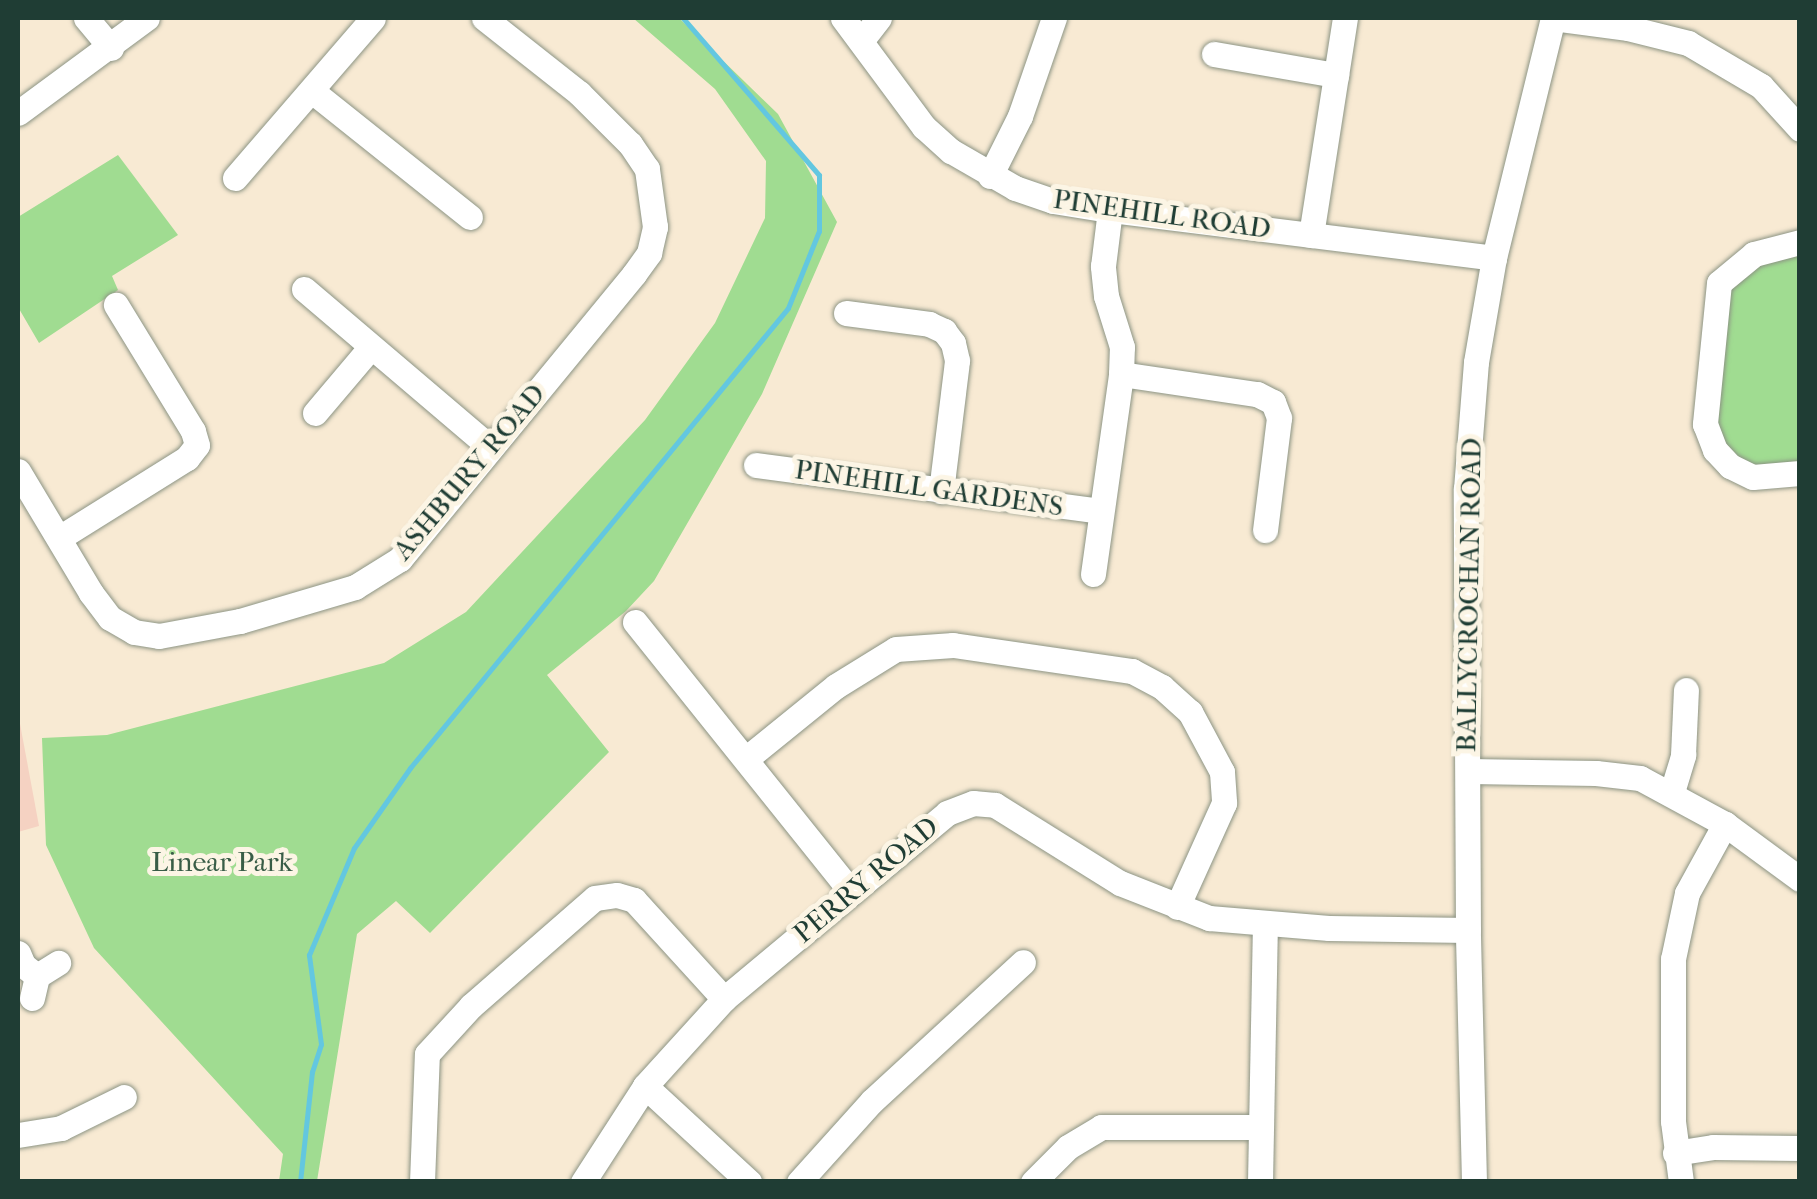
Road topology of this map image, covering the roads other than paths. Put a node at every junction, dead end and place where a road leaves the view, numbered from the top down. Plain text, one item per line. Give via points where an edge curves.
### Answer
1 (86, 18) edge
2 (147, 18) edge
3 (374, 18) edge
4 (484, 18) edge
5 (843, 18) edge
6 (878, 18) edge
7 (1054, 18) edge
8 (1344, 18) edge
9 (1553, 18) edge
10 (860, 41) junction
11 (111, 48) junction
12 (1214, 54) dead end
13 (1336, 75) junction
14 (312, 91) junction
15 (18, 114) edge
16 (1800, 129) edge
17 (990, 176) junction
18 (235, 178) dead end
19 (1110, 210) junction
20 (470, 217) dead end
21 (1310, 235) junction
22 (1800, 242) edge
23 (1494, 258) junction
24 (304, 289) dead end
25 (116, 305) dead end
26 (846, 313) dead end
27 (370, 348) junction
28 (1121, 374) junction
29 (315, 413) dead end
30 (491, 448) junction
31 (756, 465) dead end
32 (18, 471) edge
33 (1800, 473) edge
34 (941, 491) junction
35 (1101, 512) junction
36 (1264, 530) dead end
37 (59, 538) junction
38 (1093, 574) dead end
39 (635, 622) dead end
40 (1686, 690) dead end
41 (747, 758) junction
42 (1468, 771) junction
43 (1672, 792) junction
44 (1725, 824) junction
45 (1800, 879) edge
46 (851, 892) junction
47 (1177, 907) junction
48 (1265, 924) junction
49 (1468, 930) junction
50 (18, 953) edge
51 (1009, 964) dead end
52 (42, 979) dead end
53 (724, 999) junction
54 (645, 1086) junction
55 (124, 1097) dead end
56 (1261, 1127) junction
57 (18, 1135) edge
58 (1800, 1148) edge
59 (1675, 1153) junction
60 (422, 1182) edge
61 (583, 1182) edge
62 (748, 1182) edge
63 (799, 1182) edge
64 (1034, 1182) edge
65 (1260, 1182) edge
66 (1474, 1182) edge
67 (1682, 1182) edge

1 - 11 street
2 - 11 street
3 - 14 street
4 - 30 street, ASHBURY ROAD via 579,92 630,144 647,169 654,227 649,253 634,274
5 - 10 street, PINEHILL ROAD
6 - 10 street
7 - 17 street via 1020,116
8 - 13 street
9 - 16 street via 1688,43 1761,86
9 - 23 street, BALLYCROCHAN ROAD
10 - 17 street, PINEHILL ROAD via 924,127
11 - 15 street
12 - 13 street
13 - 21 street
14 - 18 street
14 - 20 street
17 - 19 street, PINEHILL ROAD via 1054,202
19 - 21 street, PINEHILL ROAD
19 - 28 street via 1103,266 1122,346
21 - 23 street, PINEHILL ROAD
22 - 33 street via 1754,254 1719,282 1705,424 1730,466 1753,477
23 - 42 street, BALLYCROCHAN ROAD via 1476,362 1466,489
24 - 27 street
25 - 37 street via 197,445 188,458
26 - 34 street via 929,324 953,343 957,361
27 - 29 street
27 - 30 street
28 - 35 street
28 - 36 street via 1273,402 1280,418
30 - 37 street, ASHBURY ROAD via 400,559 355,587 240,621 159,636 134,632 110,618
31 - 34 street, PINEHILL GARDENS
32 - 37 street, ASHBURY ROAD
34 - 35 street, PINEHILL GARDENS
35 - 38 street
39 - 41 street
40 - 43 street via 1683,755
41 - 46 street
41 - 47 street via 836,686 896,649 953,645 1132,671 1190,712 1222,772 1224,804
42 - 43 street via 1596,773 1640,778
42 - 49 street, BALLYCROCHAN ROAD
43 - 44 street
44 - 45 street
44 - 59 street via 1679,921
46 - 47 street, PERRY ROAD via 948,813 973,803 996,804 1120,883
46 - 53 street, PERRY ROAD
47 - 48 street, PERRY ROAD
48 - 49 street, PERRY ROAD
48 - 56 street
49 - 66 street, BALLYCROCHAN ROAD
50 - 52 street
51 - 63 street
53 - 54 street, PERRY ROAD
53 - 60 street via 634,900 617,894 596,898 471,1006 427,1054
54 - 61 street, PERRY ROAD
54 - 62 street
55 - 57 street via 61,1128
56 - 64 street via 1102,1127 1068,1147
56 - 65 street
58 - 59 street via 1713,1146
59 - 67 street

